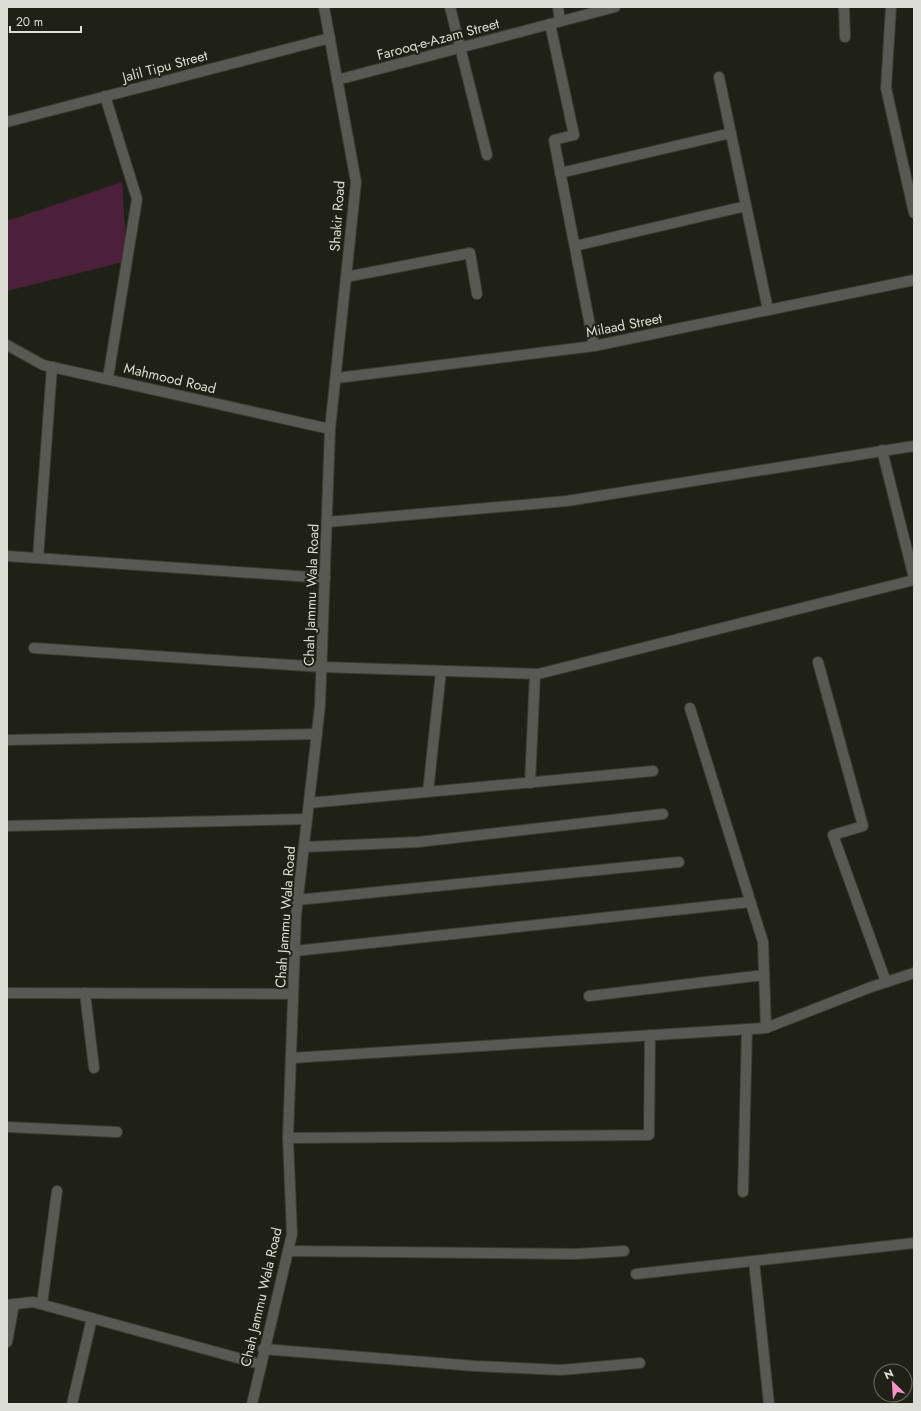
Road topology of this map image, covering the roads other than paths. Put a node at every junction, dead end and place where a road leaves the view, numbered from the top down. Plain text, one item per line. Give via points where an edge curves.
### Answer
1 (324, 7) edge
2 (450, 7) edge
3 (558, 7) edge
4 (615, 7) edge
5 (844, 7) edge
6 (891, 7) edge
7 (560, 22) junction
8 (550, 24) junction
9 (844, 37) dead end
10 (330, 38) junction
11 (460, 48) junction
12 (719, 77) dead end
13 (337, 80) junction
14 (105, 96) junction
15 (7, 122) edge
16 (731, 133) junction
17 (486, 154) dead end
18 (560, 173) junction
19 (746, 206) junction
20 (914, 213) edge
21 (575, 246) junction
22 (346, 277) junction
23 (914, 280) edge
24 (477, 294) dead end
25 (768, 310) junction
26 (7, 346) edge
27 (594, 346) junction
28 (52, 367) junction
29 (108, 378) junction
30 (337, 378) junction
31 (330, 429) junction
32 (914, 446) edge
33 (882, 450) junction
34 (327, 522) junction
35 (7, 556) edge
36 (38, 558) junction
37 (325, 578) junction
38 (914, 579) edge
39 (34, 648) dead end
40 (818, 662) dead end
41 (322, 667) junction
42 (440, 670) junction
43 (535, 674) junction
44 (690, 708) dead end
45 (317, 734) junction
46 (7, 740) edge
47 (653, 771) dead end
48 (530, 783) junction
49 (428, 792) junction
50 (309, 803) junction
51 (663, 814) dead end
52 (307, 819) junction
53 (7, 826) edge
54 (304, 847) junction
55 (679, 862) dead end
56 (298, 900) junction
57 (750, 902) junction
58 (295, 951) junction
59 (914, 973) edge
60 (764, 975) junction
61 (886, 982) junction
62 (7, 993) edge
63 (85, 993) junction
64 (293, 994) junction
65 (589, 996) dead end
66 (766, 1028) junction
67 (747, 1029) junction
68 (650, 1035) junction
69 (291, 1058) junction
70 (94, 1068) dead end
71 (7, 1127) edge
72 (117, 1132) dead end
73 (288, 1138) junction
74 (57, 1191) dead end
75 (743, 1192) dead end
76 (914, 1243) edge
77 (288, 1251) junction
78 (624, 1251) dead end
79 (754, 1261) junction
80 (636, 1274) dead end
81 (10, 1304) edge
82 (42, 1304) junction
83 (92, 1318) junction
84 (7, 1342) edge
85 (263, 1350) junction
86 (640, 1363) dead end
87 (260, 1364) junction
88 (72, 1404) edge
89 (252, 1404) edge
90 (769, 1404) edge

1 - 10 street, Shakir Road
2 - 11 street
3 - 7 street
4 - 7 street, Farooq-e-Azam Street
5 - 9 street
6 - 20 street via 886,88
7 - 8 street, Farooq-e-Azam Street
8 - 11 street, Farooq-e-Azam Street
8 - 18 street via 574,136 554,140
10 - 13 street, Shakir Road
10 - 14 street, Jalil Tipu Street
11 - 13 street, Farooq-e-Azam Street
11 - 17 street
12 - 16 street
13 - 22 street, Shakir Road via 356,182
14 - 15 street, Jalil Tipu Street
14 - 29 street via 137,199
16 - 18 street
16 - 19 street
18 - 21 street
19 - 21 street
19 - 25 street
21 - 27 street
22 - 24 street via 470,253
22 - 30 street, Shakir Road
23 - 25 street, Milaad Street
25 - 27 street, Milaad Street
26 - 28 street, Mahmood Road
27 - 30 street, Milaad Street
28 - 29 street, Mahmood Road
28 - 36 street
29 - 31 street, Mahmood Road
30 - 31 street, Shakir Road
31 - 34 street, Chah Jammu Wala Road
32 - 33 street
33 - 34 street via 567,501
33 - 38 street
34 - 37 street, Chah Jammu Wala Road
35 - 36 street
36 - 37 street
37 - 41 street, Chah Jammu Wala Road
38 - 43 street
39 - 41 street
40 - 61 street via 863,826 833,835
41 - 42 street
41 - 45 street, Chah Jammu Wala Road
42 - 43 street
42 - 49 street
43 - 48 street
44 - 57 street
45 - 46 street
45 - 50 street, Chah Jammu Wala Road
47 - 48 street
48 - 49 street
49 - 50 street
50 - 52 street, Chah Jammu Wala Road
51 - 54 street via 418,842
52 - 53 street
52 - 54 street, Chah Jammu Wala Road
54 - 56 street, Chah Jammu Wala Road
55 - 56 street
56 - 58 street, Chah Jammu Wala Road
57 - 58 street
57 - 60 street via 763,942
58 - 64 street, Chah Jammu Wala Road
59 - 61 street
60 - 65 street
60 - 66 street
61 - 66 street
62 - 63 street
63 - 64 street
63 - 70 street
64 - 69 street, Chah Jammu Wala Road
66 - 67 street
67 - 68 street
67 - 75 street
68 - 69 street
68 - 73 street via 649,1135
69 - 73 street, Chah Jammu Wala Road
71 - 72 street
73 - 77 street, Chah Jammu Wala Road via 292,1234
74 - 82 street
76 - 79 street
77 - 78 street via 576,1254
77 - 85 street, Chah Jammu Wala Road
79 - 80 street
79 - 90 street
81 - 82 street
81 - 84 street
82 - 83 street
83 - 87 street
83 - 88 street
85 - 86 street via 561,1370
85 - 87 street, Chah Jammu Wala Road
87 - 89 street, Chah Jammu Wala Road

